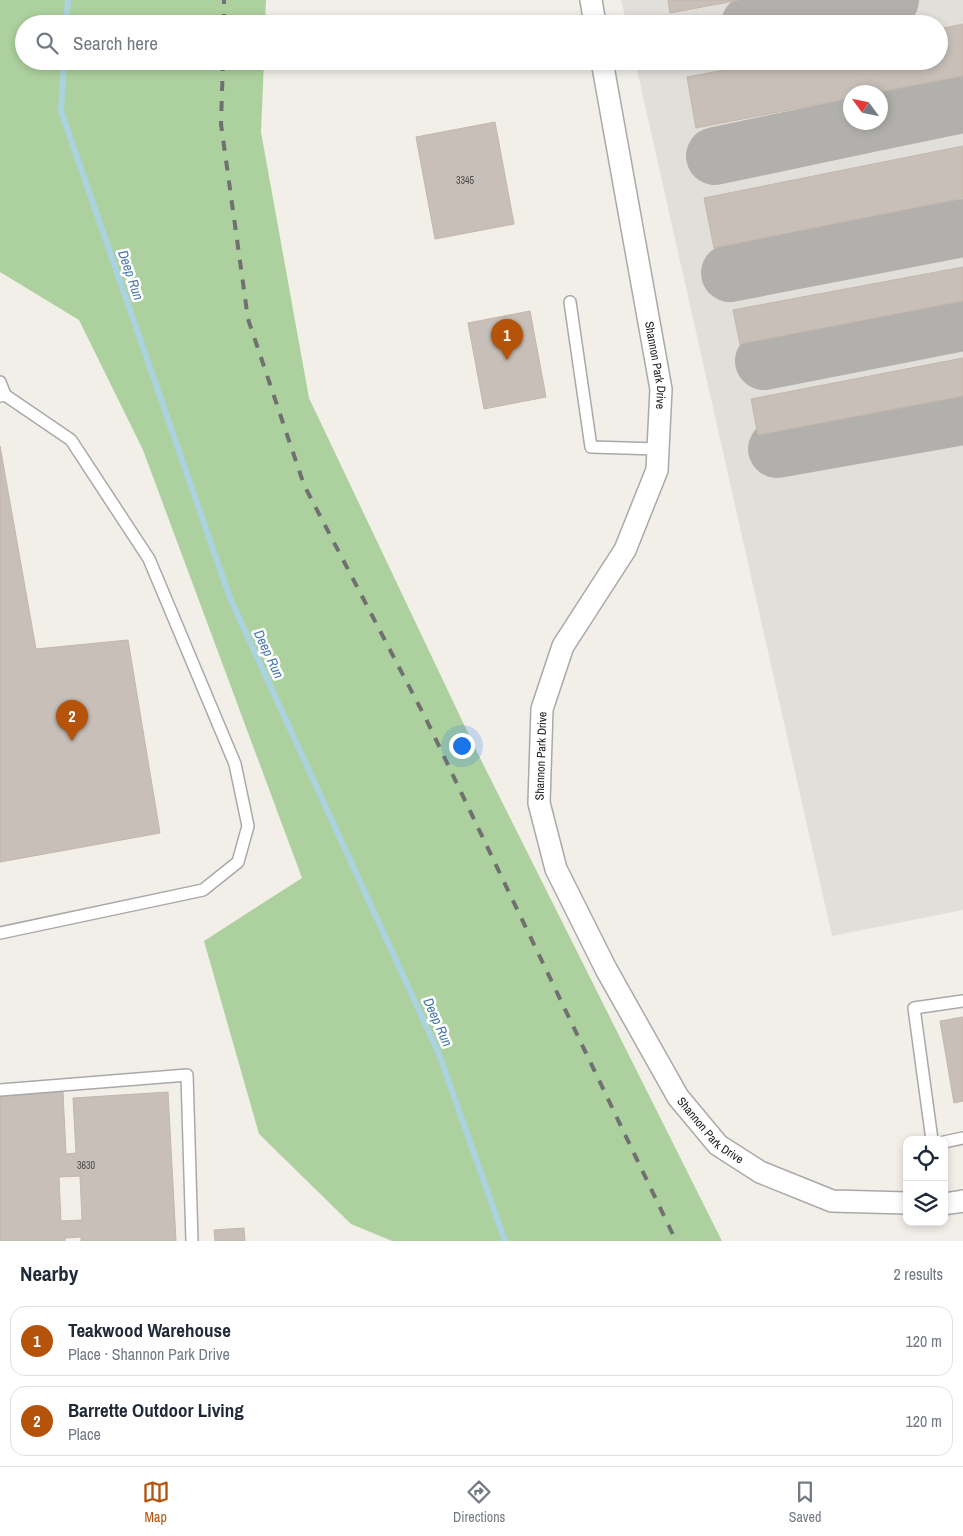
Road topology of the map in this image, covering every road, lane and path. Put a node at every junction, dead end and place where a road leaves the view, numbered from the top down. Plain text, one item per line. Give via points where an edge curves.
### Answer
1 (591, 0) edge
2 (594, 15) edge
3 (604, 70) edge
4 (570, 302) dead end
5 (0, 382) edge
6 (2, 396) edge
7 (658, 449) junction
8 (0, 933) edge
9 (963, 1001) edge
10 (0, 1090) edge
11 (931, 1136) edge
12 (963, 1138) edge
13 (948, 1141) edge
14 (903, 1203) edge
15 (192, 1241) edge

1 - 2 street
3 - 7 street, Shannon Park Drive via 662,389
4 - 7 lane via 591,447
5 - 6 lane
6 - 8 lane via 71,440 149,559 235,764 248,826 238,862 203,890
7 - 14 street, Shannon Park Drive via 657,470 625,550 563,646 542,709 539,803 556,870 606,969 678,1097 718,1145 760,1172 832,1200
9 - 11 lane via 914,1008
10 - 15 lane via 187,1075
12 - 13 lane

